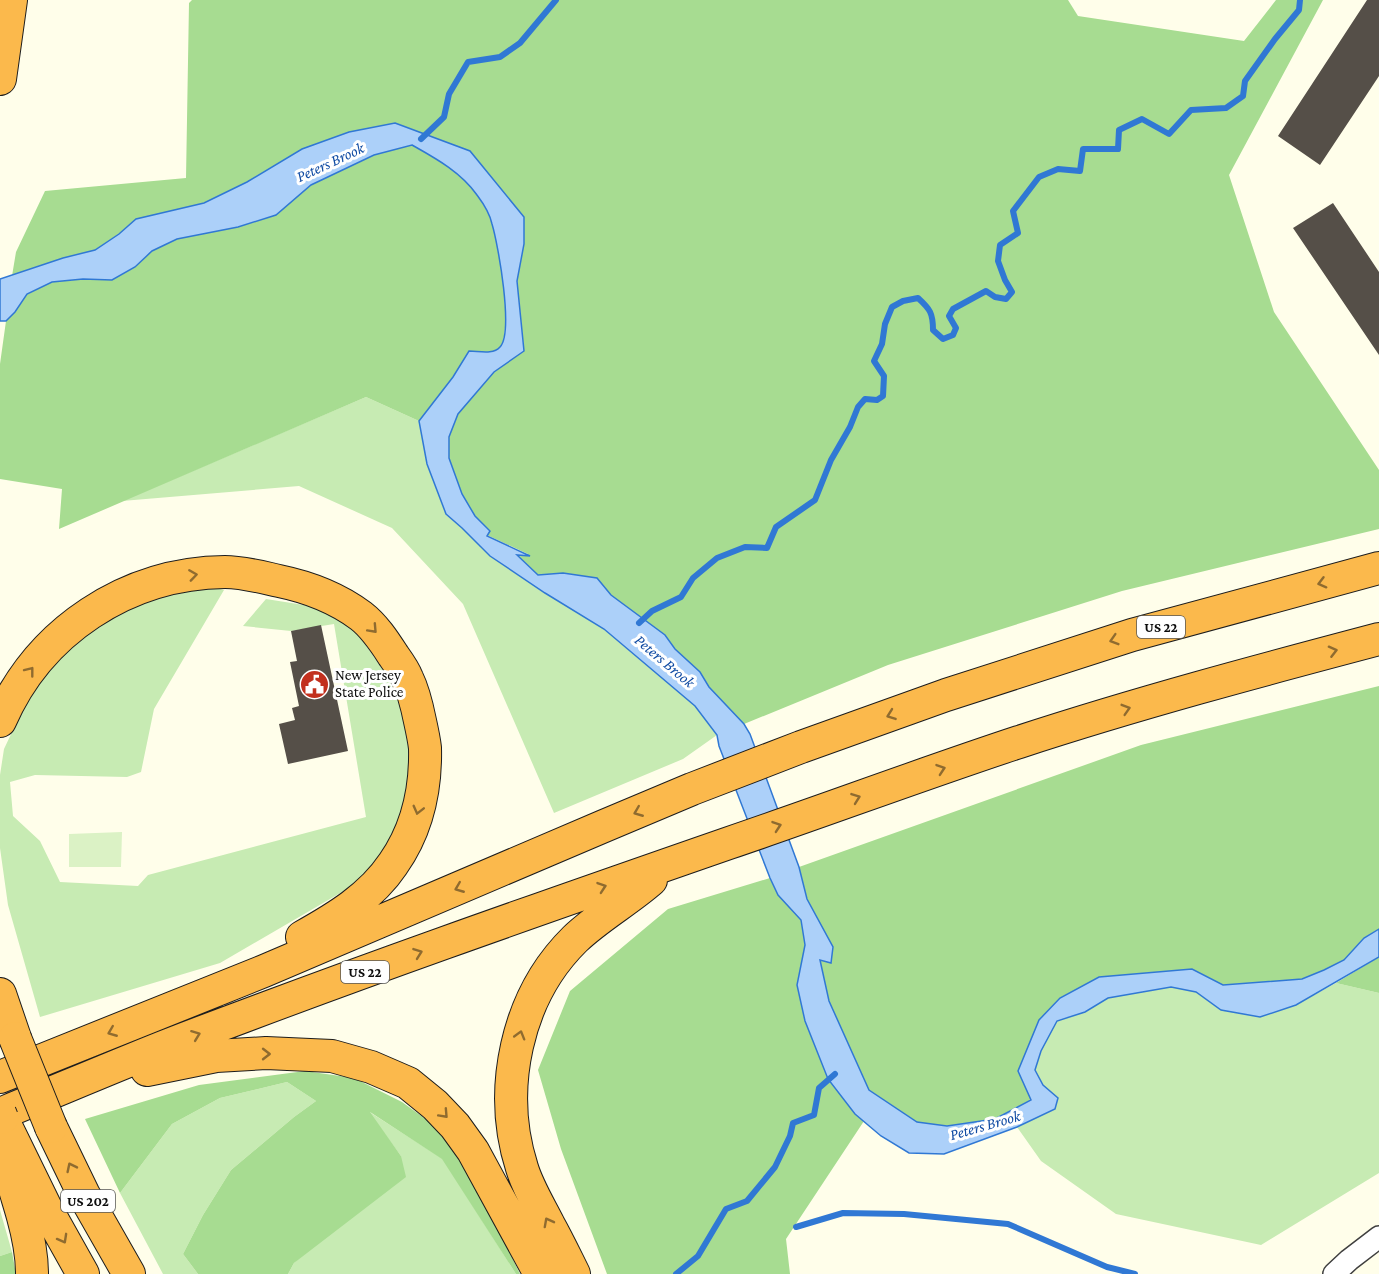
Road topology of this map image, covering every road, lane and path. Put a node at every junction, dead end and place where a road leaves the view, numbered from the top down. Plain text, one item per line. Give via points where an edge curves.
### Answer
1 (11, 0) edge
2 (0, 79) edge
3 (1379, 568) edge
4 (1379, 639) edge
5 (0, 721) edge
6 (669, 864) junction
7 (264, 971) junction
8 (0, 994) edge
9 (0, 1077) edge
10 (64, 1088) junction
11 (1, 1115) edge
12 (19, 1171) junction
13 (1379, 1237) edge
14 (32, 1274) edge
15 (82, 1274) edge
16 (129, 1274) edge
17 (540, 1274) edge
18 (574, 1274) edge
19 (1334, 1274) edge

1 - 2 highway
3 -> 7 highway, US 22 via 1132,635 801,747
6 -> 4 highway, US 22 via 1131,707
5 -> 7 highway via 25,677 67,629 106,603 149,584 208,573 248,574 327,596 362,617 383,640 407,676 416,698 425,746 423,791 414,825 406,845 381,880 349,908 289,945
10 -> 6 highway, US 22 via 257,1012
18 -> 6 highway via 522,1168 511,1098 518,1044 531,1004 562,954
7 -> 9 highway, US 22
16 -> 8 highway, US 202, bridge via 51,1126
10 - 11 highway, US 22
10 -> 17 highway via 167,1066 266,1053 332,1056 371,1067 408,1083 455,1126 473,1151
11 - 12 highway
12 - 14 highway
12 -> 15 highway, US 202 via 46,1208
13 - 19 street

